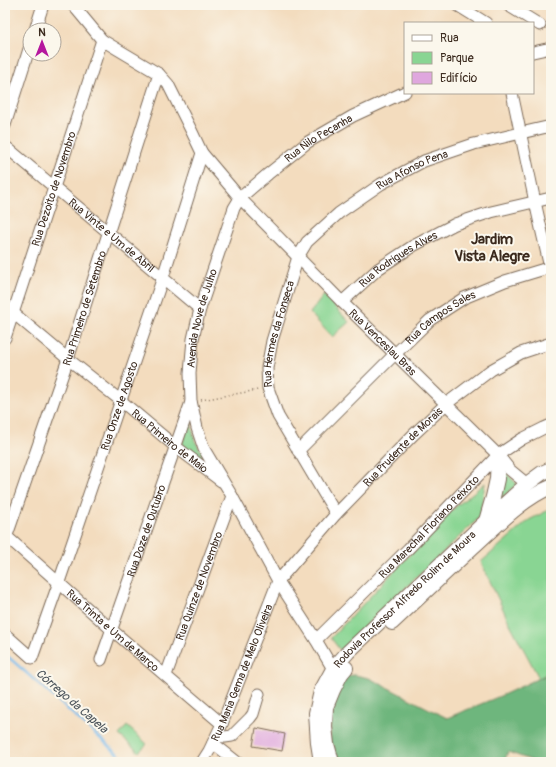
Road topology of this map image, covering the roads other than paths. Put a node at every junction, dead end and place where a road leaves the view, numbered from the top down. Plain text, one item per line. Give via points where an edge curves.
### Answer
1 (43, 5) edge
2 (73, 5) edge
3 (457, 5) edge
4 (509, 6) dead end
5 (520, 19) edge
6 (38, 22) edge
7 (484, 22) edge
8 (530, 22) edge
9 (534, 23) edge
10 (540, 25) dead end
11 (102, 40) junction
12 (25, 62) edge
13 (159, 74) junction
14 (404, 92) edge
15 (512, 94) edge
16 (5, 125) edge
17 (551, 126) edge
18 (520, 132) junction
19 (5, 146) edge
20 (202, 153) junction
21 (54, 187) junction
22 (240, 198) junction
23 (551, 198) edge
24 (535, 202) junction
25 (108, 233) junction
26 (298, 257) junction
27 (551, 268) edge
28 (162, 277) junction
29 (342, 302) junction
30 (200, 309) junction
31 (9, 310) edge
32 (5, 338) edge
33 (551, 343) edge
34 (395, 354) junction
35 (68, 359) junction
36 (120, 400) junction
37 (191, 401) junction
38 (446, 404) junction
39 (551, 425) edge
40 (176, 447) junction
41 (298, 451) junction
42 (498, 455) junction
43 (551, 469) edge
44 (225, 483) junction
45 (527, 484) junction
46 (551, 487) edge
47 (232, 496) junction
48 (336, 514) junction
49 (486, 521) junction
50 (6, 538) edge
51 (278, 581) junction
52 (59, 582) junction
53 (112, 630) junction
54 (5, 634) edge
55 (316, 640) junction
56 (101, 660) dead end
57 (333, 668) junction
58 (166, 675) junction
59 (259, 694) dead end
60 (222, 724) junction
61 (215, 739) junction
62 (224, 758) edge
63 (202, 762) edge
64 (237, 762) edge
65 (321, 762) edge
66 (332, 762) edge

1 - 6 street
2 - 11 street
3 - 7 street
4 - 5 street
5 - 8 street
9 - 10 street
11 - 13 street
11 - 21 street, Rua Dezoito de Novembro
12 - 16 street
13 - 20 street via 168,84
13 - 25 street, Rua Primeiro de Setembro
14 - 22 street, Rua Nilo Peçanha via 353,116 308,142
15 - 18 street
17 - 18 street, Rua Afonso Pena
18 - 24 street
18 - 26 street, Rua Afonso Pena via 424,161 381,184 339,213 307,242
19 - 21 street, Rua Vinte e Um de Abril
20 - 22 street
20 - 28 street, Rua Onze de Agosto
21 - 25 street, Rua Vinte e Um de Abril
21 - 31 street, Rua Dezoito de Novembro
22 - 26 street, Rua Venceslau Bras
22 - 30 street, Avenida Nove de Julho via 234,208
23 - 24 street, Rua Rodrigues Alves
24 - 27 street
24 - 29 street, Rua Rodrigues Alves via 454,224 378,269
25 - 28 street, Rua Vinte e Um de Abril
25 - 35 street, Rua Primeiro de Setembro
26 - 29 street, Rua Venceslau Bras
26 - 41 street, Rua Hermes da Fonseca via 272,341 267,368 268,388 278,416
27 - 34 street, Rua Campos Sales via 504,281 464,298 430,320
28 - 30 street, Rua Vinte e Um de Abril
28 - 36 street, Rua Onze de Agosto
29 - 34 street, Rua Venceslau Bras
30 - 37 street, Avenida Nove de Julho via 193,338
31 - 32 street, Rua Dezoito de Novembro
31 - 35 street, Rua Primeiro de Maio
33 - 38 street, Rua Prudente de Morais via 521,353 491,370
34 - 38 street, Rua Venceslau Bras
34 - 41 street, Rua Campos Sales
35 - 36 street, Rua Primeiro de Maio
35 - 50 street, Rua Primeiro de Setembro
36 - 40 street, Rua Primeiro de Maio
36 - 52 street, Rua Onze de Agosto
37 - 40 street, Rua Doze de Outubro
37 - 44 street, Avenida Nove de Julho via 204,449
38 - 42 street, Rua Venceslau Bras
38 - 48 street, Rua Prudente de Morais
39 - 42 street, Rua Marechal Floriano Peixoto via 522,439
40 - 44 street, Rua Primeiro de Maio
40 - 53 street, Rua Doze de Outubro
41 - 48 street, Rua Hermes da Fonseca
42 - 45 street, Rua Venceslau Bras via 510,470
42 - 49 main road via 497,479
42 - 55 street, Rua Marechal Floriano Peixoto
43 - 45 main road, Rodovia Professor Alfredo Rolim de Moura
44 - 47 street, Avenida Nove de Julho
45 - 49 main road, Rodovia Professor Alfredo Rolim de Moura
46 - 66 main road, Rodovia Professor Alfredo Rolim de Moura via 532,497 504,518 341,674 326,707 325,727
47 - 51 street, Avenida Nove de Julho
47 - 58 street, Rua Quinze de Novembro
48 - 51 street, Rua Prudente de Morais
49 - 57 main road, Rodovia Professor Alfredo Rolim de Moura
50 - 52 street, Rua Trinta e Um de Março
51 - 55 street, Avenida Nove de Julho
51 - 60 street, Rua Maria Gema de Melo Oliveira
52 - 53 street, Rua Trinta e Um de Março
52 - 54 street, Rua Onze de Agosto via 32,658
53 - 56 street, Rua Doze de Outubro
53 - 58 street, Rua Trinta e Um de Março
55 - 57 street, Avenida Nove de Julho
57 - 65 main road, Rodovia Professor Alfredo Rolim de Moura via 321,691 316,713
58 - 60 street, Rua Trinta e Um de Março
59 - 61 street via 250,718 232,736
60 - 61 street, Rua Maria Gema de Melo Oliveira
61 - 62 street
61 - 63 street, Rua Maria Gema de Melo Oliveira
62 - 64 street

